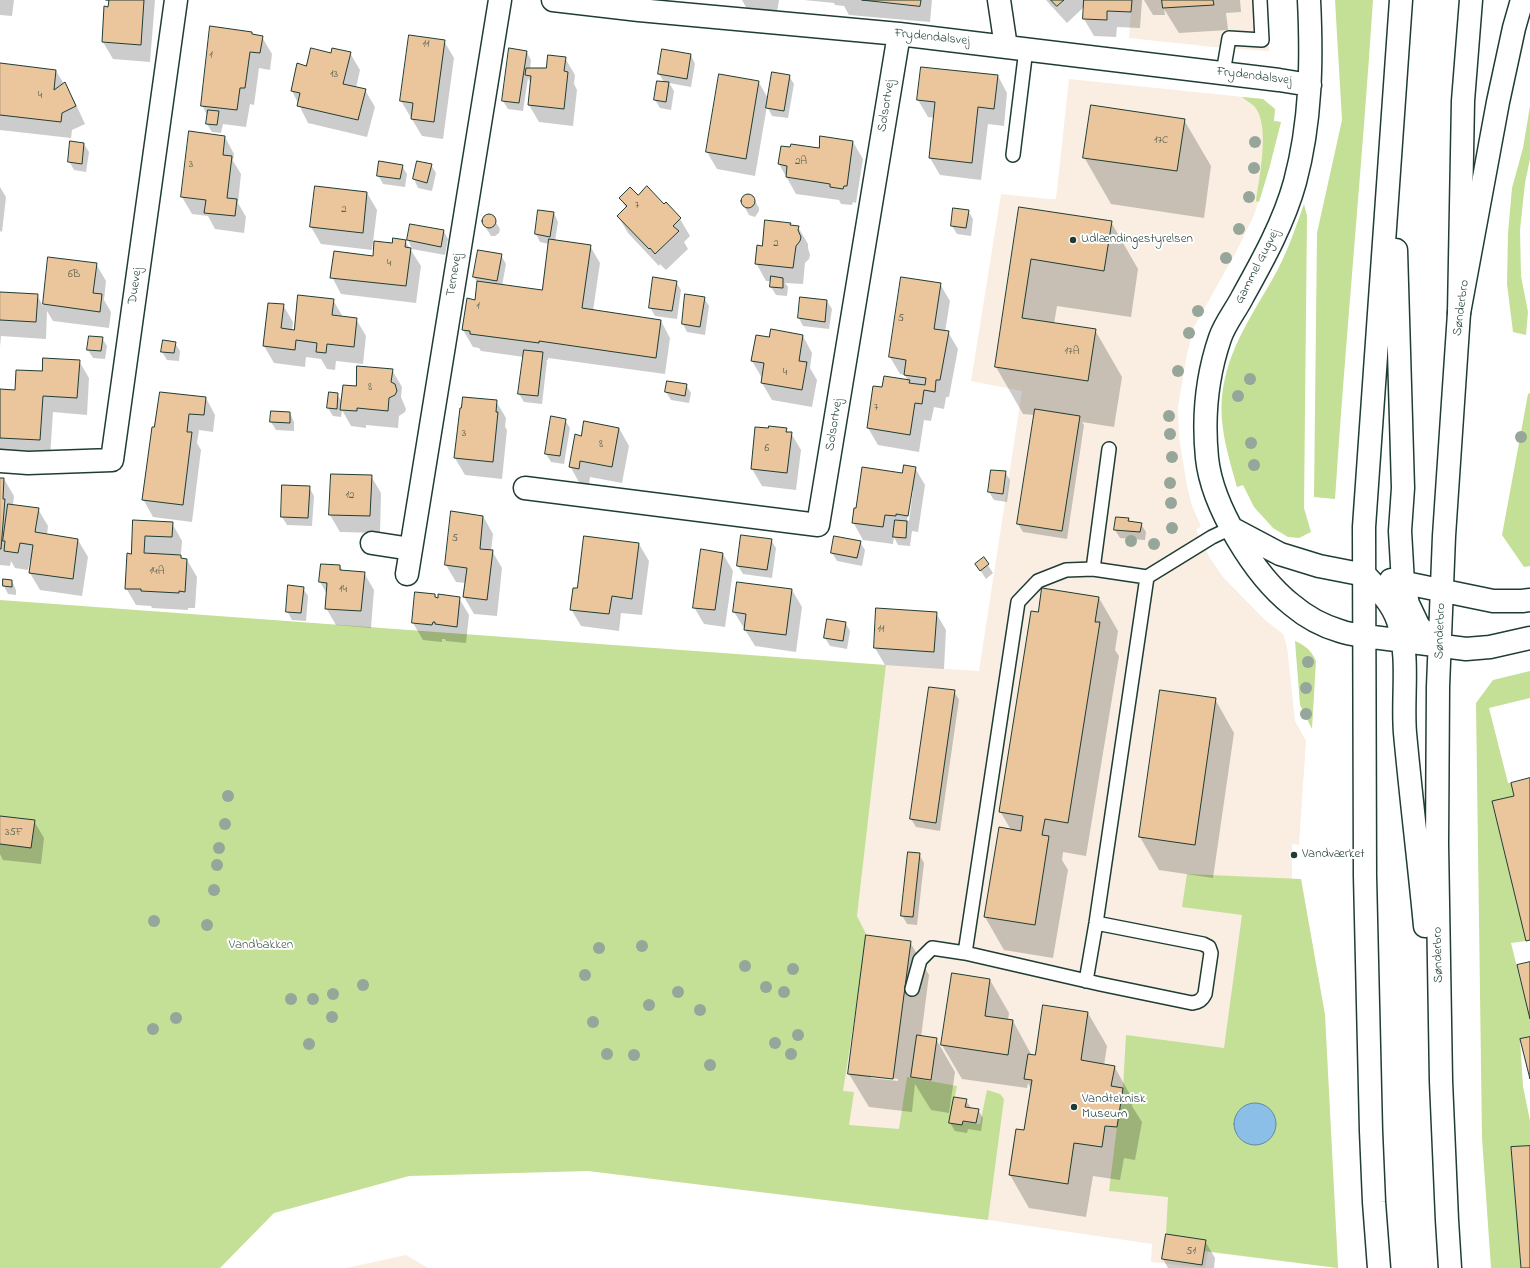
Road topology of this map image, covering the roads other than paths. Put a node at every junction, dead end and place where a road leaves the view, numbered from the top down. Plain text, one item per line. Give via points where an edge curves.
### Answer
1 (176, 0) edge
2 (500, 0) edge
3 (553, 0) edge
4 (999, 0) edge
5 (1260, 0) edge
6 (1309, 0) edge
7 (1401, 0) edge
8 (1471, 0) edge
9 (1522, 0) edge
10 (899, 34) junction
11 (1016, 48) junction
12 (1223, 73) junction
13 (1310, 85) junction
14 (1392, 122) junction
15 (1012, 155) dead end
16 (1459, 314) junction
17 (1109, 449) dead end
18 (0, 461) edge
19 (525, 488) dead end
20 (1231, 528) junction
21 (372, 543) dead end
22 (411, 549) junction
23 (1092, 569) junction
24 (407, 574) dead end
25 (1365, 575) junction
26 (1146, 577) junction
27 (1403, 583) junction
28 (1442, 591) junction
29 (1530, 600) edge
30 (1365, 636) junction
31 (1530, 638) edge
32 (1403, 642) junction
33 (1440, 646) junction
34 (1096, 923) junction
35 (965, 953) junction
36 (1086, 981) junction
37 (912, 989) dead end
38 (1441, 1081) junction
39 (1379, 1268) edge
40 (1450, 1268) edge

1 - 18 main road, Duevej via 112,460 28,463
2 - 22 main road, Ternevej
3 - 10 main road, Frydendalsvej
4 - 11 main road
5 - 12 lane via 1262,40 1229,38
6 - 13 main road, Gammel Gugvej
7 - 14 main road
8 - 16 main road via 1463,101
9 - 16 main road, Sønderbro via 1498,102
10 - 11 main road, Frydendalsvej
10 - 19 main road, Solsortvej via 818,525
11 - 12 main road, Frydendalsvej
11 - 15 lane
12 - 13 main road, Frydendalsvej
13 - 20 main road, Gammel Gugvej via 1302,154 1293,190 1265,256 1220,336 1209,381 1206,424 1208,460 1217,495
14 - 25 main road via 1365,519
14 - 27 main road via 1403,488 1400,531
16 - 28 main road, Sønderbro
17 - 23 lane
20 - 25 main road via 1280,554 1319,566
20 - 26 lane
20 - 30 main road, Gammel Gugvej via 1267,581 1291,604 1339,631
21 - 22 main road
22 - 24 main road, Ternevej
23 - 26 lane
23 - 35 lane via 1066,570 1038,581 1018,602
25 - 27 main road
25 - 30 main road
25 - 32 main road via 1386,598 1398,620
26 - 34 lane
27 - 28 main road
27 - 33 main road via 1408,604 1420,627
28 - 29 main road via 1493,601
28 - 33 main road, Sønderbro
30 - 32 main road, Gammel Gugvej
30 - 39 main road via 1365,876 1371,1130
31 - 33 main road, Gammel Gugvej via 1490,647 1466,649
32 - 33 main road, Gammel Gugvej
32 - 38 main road via 1406,682 1405,731
33 - 38 main road, Sønderbro via 1437,844
34 - 36 lane
34 - 36 lane via 1208,947 1211,953 1205,994 1198,1002 1192,1003
35 - 36 lane
35 - 37 lane via 932,948 920,960
38 - 40 main road, Sønderbro

